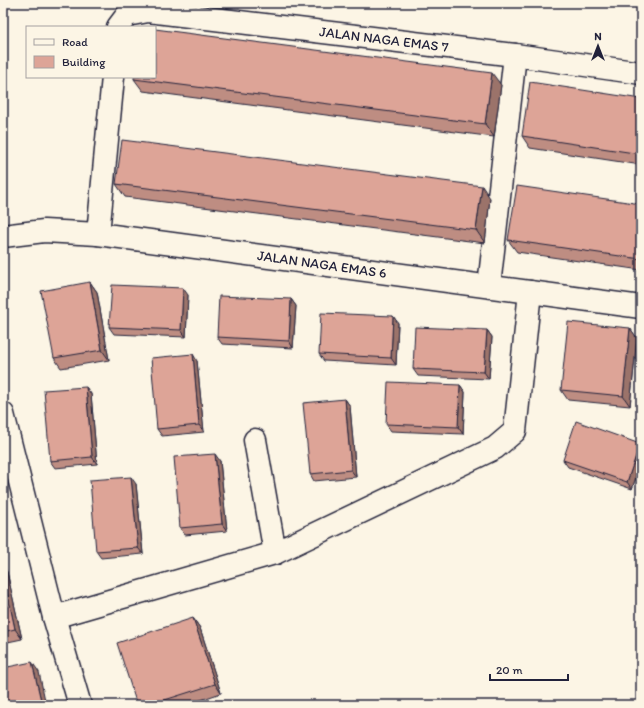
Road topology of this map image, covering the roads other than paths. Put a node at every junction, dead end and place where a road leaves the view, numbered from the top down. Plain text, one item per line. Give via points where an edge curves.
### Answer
1 (122, 21) edge
2 (515, 55) junction
3 (641, 73) edge
4 (113, 78) edge
5 (98, 234) junction
6 (3, 236) edge
7 (489, 286) junction
8 (530, 292) junction
9 (641, 307) edge
10 (3, 414) edge
11 (255, 440) dead end
12 (275, 553) junction
13 (54, 617) junction
14 (80, 705) edge

1 - 2 street, JALAN NAGA EMAS 7 via 148,10
2 - 3 street, JALAN NAGA EMAS 7
2 - 7 street
4 - 5 street
5 - 6 street, JALAN NAGA EMAS 6 via 44,232
5 - 7 street, JALAN NAGA EMAS 6
7 - 8 street, JALAN NAGA EMAS 6
8 - 9 street, JALAN NAGA EMAS 6
8 - 12 street via 515,430 494,448
10 - 13 street
11 - 12 street
12 - 13 street
13 - 14 street

